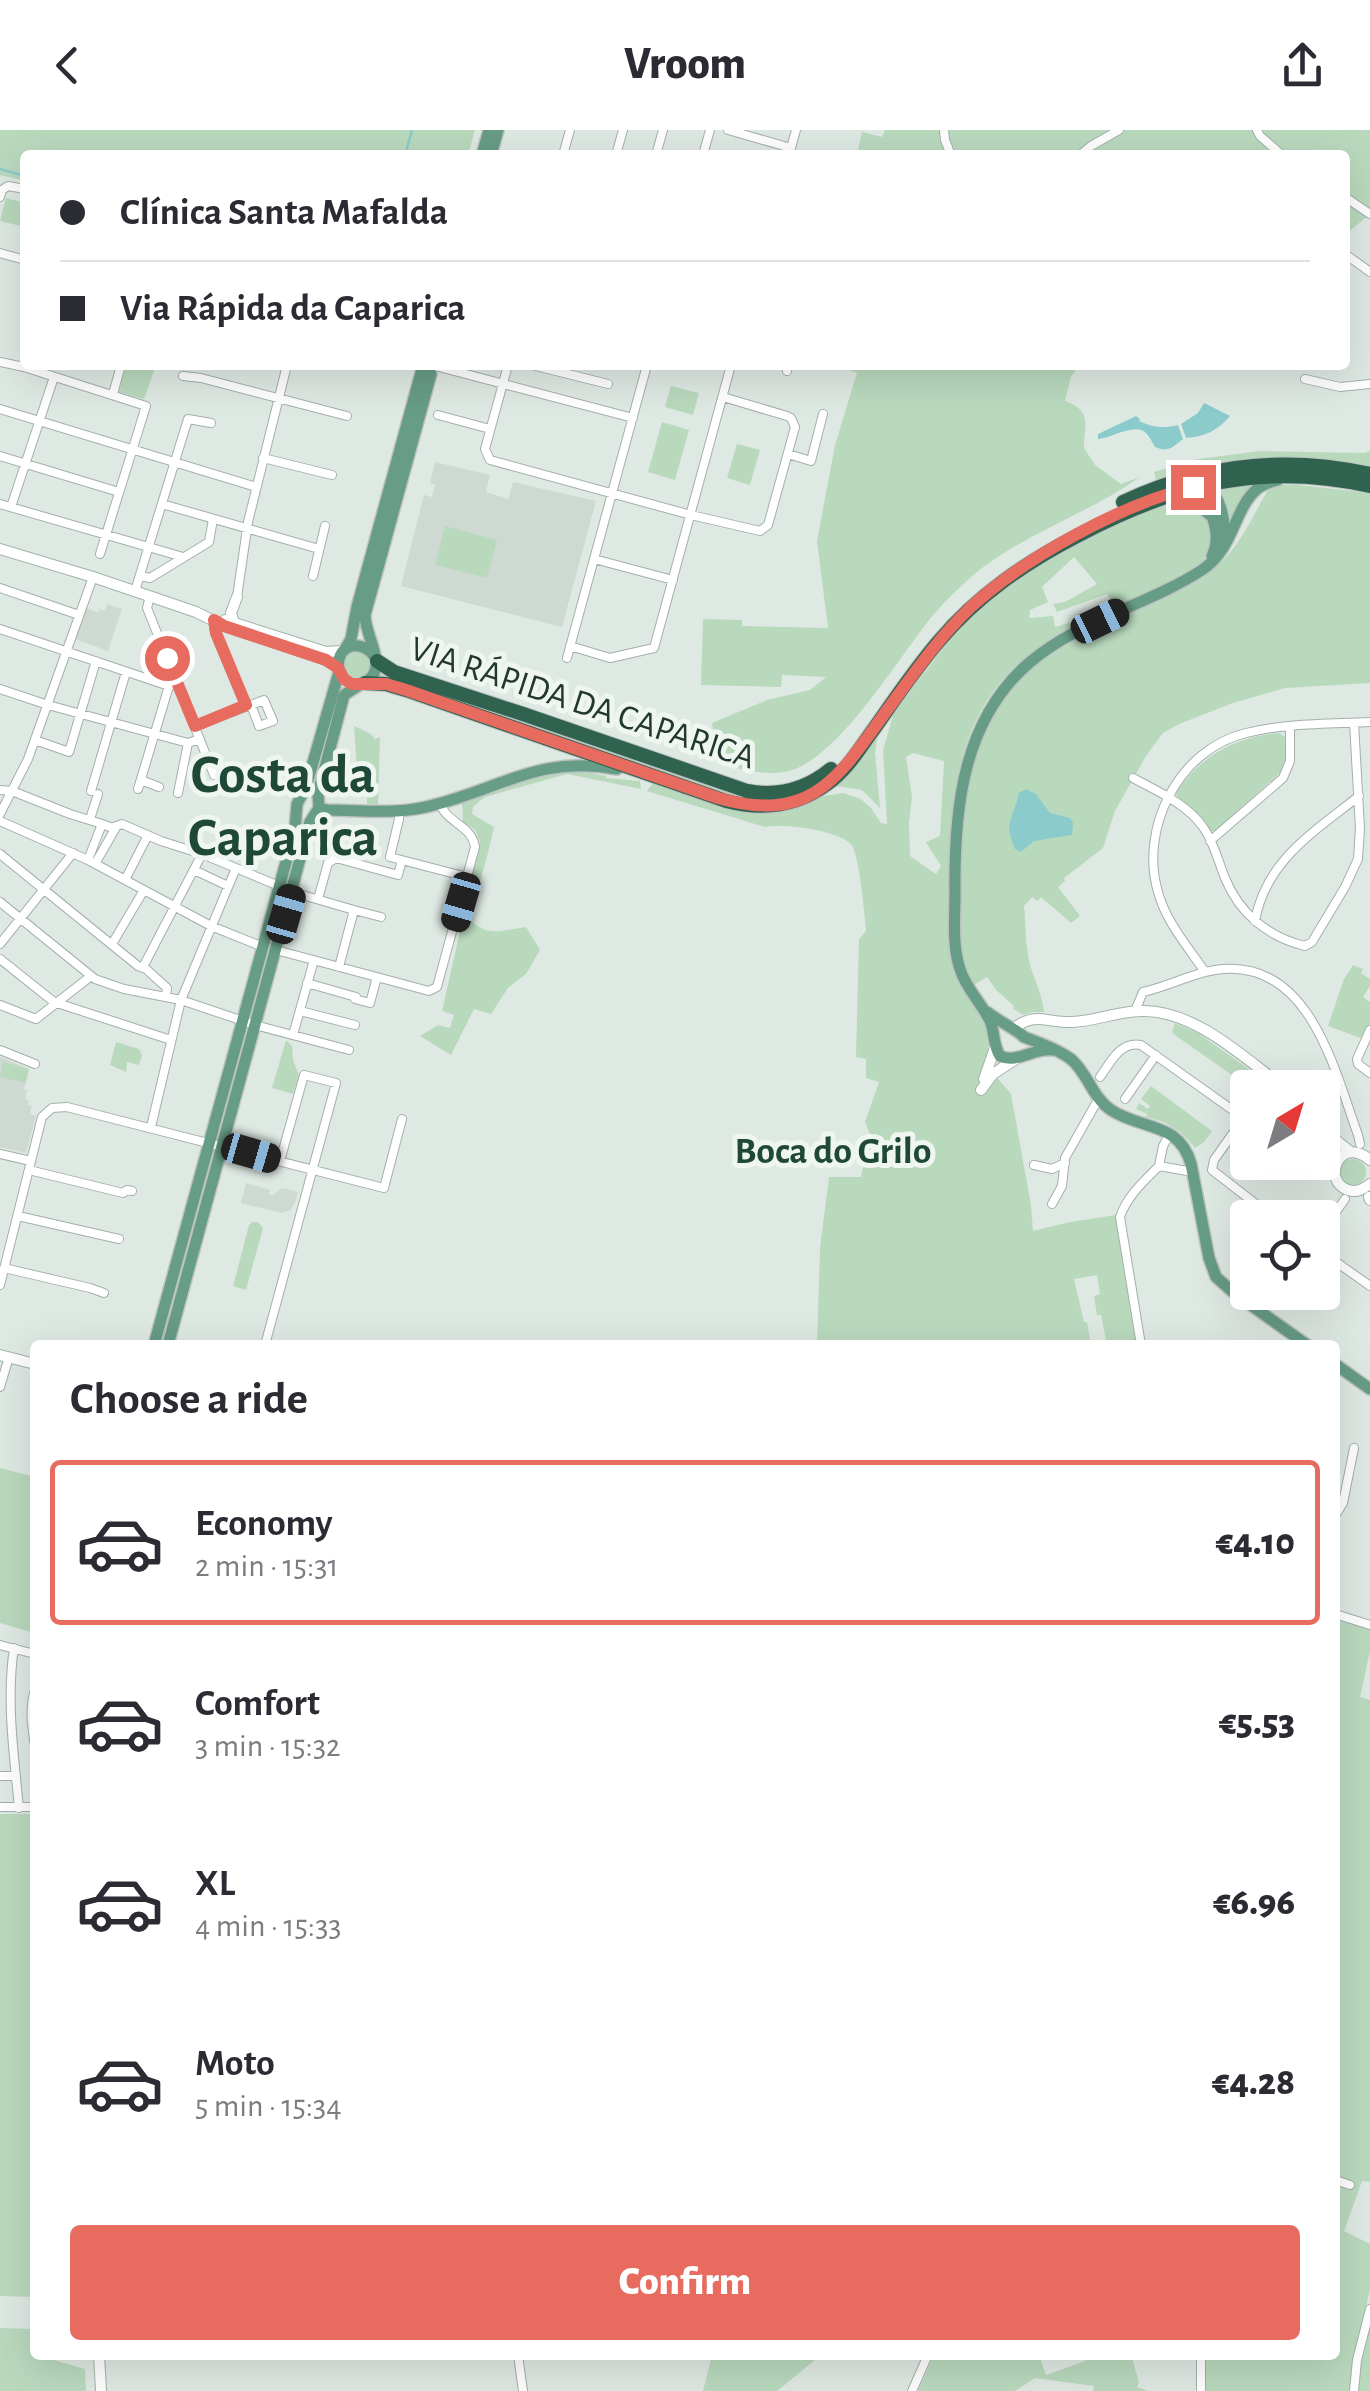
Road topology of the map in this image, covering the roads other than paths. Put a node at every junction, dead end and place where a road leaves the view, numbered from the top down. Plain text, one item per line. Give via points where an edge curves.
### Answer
1 (728, 130) edge
2 (1119, 130) edge
3 (1257, 130) edge
4 (787, 150) edge
5 (1087, 150) edge
6 (1276, 150) edge
7 (20, 189) edge
8 (0, 197) edge
9 (37, 370) edge
10 (120, 370) edge
11 (286, 370) edge
12 (429, 370) edge
13 (429, 370) edge
14 (439, 370) edge
15 (507, 370) edge
16 (552, 370) edge
17 (582, 370) edge
18 (646, 370) edge
19 (730, 370) edge
20 (183, 376) dead end
21 (54, 377) junction
22 (580, 377) junction
23 (1306, 379) dead end
24 (503, 384) junction
25 (608, 384) dead end
26 (1370, 384) edge
27 (113, 394) junction
28 (722, 397) junction
29 (279, 398) junction
30 (0, 409) edge
31 (824, 414) dead end
32 (438, 415) dead end
33 (347, 416) dead end
34 (633, 418) junction
35 (40, 421) junction
36 (211, 423) dead end
37 (490, 428) junction
38 (132, 449) junction
39 (788, 454) junction
40 (0, 456) edge
41 (264, 458) junction
42 (175, 462) junction
43 (25, 463) junction
44 (1228, 468) junction
45 (1370, 474) edge
46 (332, 475) dead end
47 (1286, 476) junction
48 (1178, 480) junction
49 (1370, 486) edge
50 (256, 487) junction
51 (1206, 489) junction
52 (119, 492) junction
53 (612, 493) junction
54 (1159, 498) junction
55 (0, 504) edge
56 (162, 504) junction
57 (11, 508) junction
58 (1242, 512) junction
59 (691, 514) junction
60 (214, 519) junction
61 (1220, 524) junction
62 (325, 526) dead end
63 (247, 528) junction
64 (106, 534) junction
65 (149, 547) junction
66 (0, 549) edge
67 (319, 549) junction
68 (100, 554) dead end
69 (183, 558) junction
70 (594, 559) junction
71 (1215, 559) junction
72 (1196, 574) junction
73 (140, 576) junction
74 (313, 576) dead end
75 (93, 577) junction
76 (673, 580) junction
77 (0, 588) edge
78 (135, 591) junction
79 (150, 596) junction
80 (237, 597) joint
81 (80, 615) junction
82 (216, 618) junction
83 (236, 621) junction
84 (0, 629) edge
85 (570, 646) junction
86 (344, 650) junction
87 (67, 651) junction
88 (567, 658) dead end
89 (376, 659) junction
90 (96, 661) junction
91 (338, 670) junction
92 (126, 672) junction
93 (363, 684) junction
94 (173, 685) junction
95 (0, 688) edge
96 (48, 705) junction
97 (80, 714) junction
98 (1370, 722) edge
99 (111, 723) junction
100 (1354, 723) junction
101 (195, 726) junction
102 (1290, 728) junction
103 (155, 734) junction
104 (200, 739) junction
105 (36, 740) junction
106 (188, 744) junction
107 (214, 775) dead end
108 (1133, 778) dead end
109 (159, 787) dead end
110 (0, 790) edge
111 (12, 791) junction
112 (178, 793) dead end
113 (1167, 796) junction
114 (1359, 796) junction
115 (718, 798) junction
116 (440, 802) junction
117 (298, 804) junction
118 (317, 807) junction
119 (399, 810) junction
120 (0, 817) edge
121 (90, 819) junction
122 (102, 824) junction
123 (118, 825) junction
124 (148, 836) junction
125 (1210, 841) junction
126 (0, 854) edge
127 (72, 854) junction
128 (202, 854) junction
129 (402, 860) junction
130 (92, 862) junction
131 (236, 868) junction
132 (194, 870) junction
133 (467, 877) junction
134 (124, 880) junction
135 (228, 886) junction
136 (286, 889) junction
137 (44, 890) junction
138 (144, 890) junction
139 (318, 899) junction
140 (0, 902) edge
141 (175, 906) junction
142 (354, 910) junction
143 (382, 917) dead end
144 (21, 918) junction
145 (1255, 921) junction
146 (211, 926) junction
147 (0, 944) edge
148 (112, 944) junction
149 (269, 948) junction
150 (0, 958) edge
151 (314, 960) junction
152 (143, 967) junction
153 (338, 967) junction
154 (1205, 972) junction
155 (91, 976) junction
156 (377, 977) junction
157 (308, 983) junction
158 (166, 997) junction
159 (181, 1000) junction
160 (58, 1003) junction
161 (0, 1005) edge
162 (983, 1009) junction
163 (300, 1011) junction
164 (1140, 1011) junction
165 (249, 1023) junction
166 (355, 1025) dead end
167 (1370, 1030) edge
168 (1017, 1032) junction
169 (293, 1035) junction
170 (171, 1040) junction
171 (995, 1043) junction
172 (0, 1050) edge
173 (349, 1050) dead end
174 (1052, 1050) junction
175 (1156, 1055) junction
176 (1017, 1058) junction
177 (34, 1064) dead end
178 (1363, 1068) edge
179 (1252, 1070) edge
180 (1100, 1077) dead end
181 (1100, 1098) junction
182 (1124, 1099) dead end
183 (1230, 1106) edge
184 (402, 1119) dead end
185 (151, 1127) junction
186 (1170, 1134) junction
187 (1230, 1139) edge
188 (1340, 1143) edge
189 (216, 1144) junction
190 (1351, 1151) junction
191 (0, 1154) edge
192 (1369, 1158) edge
193 (280, 1161) junction
194 (1065, 1163) junction
195 (1034, 1165) dead end
196 (30, 1166) junction
197 (1160, 1166) junction
198 (312, 1170) junction
199 (1194, 1172) junction
200 (1370, 1185) edge
201 (132, 1191) dead end
202 (1350, 1192) junction
203 (1369, 1199) edge
204 (1252, 1200) edge
205 (1052, 1204) dead end
206 (1340, 1206) edge
207 (18, 1216) junction
208 (119, 1239) dead end
209 (1340, 1265) edge
210 (3, 1266) edge
211 (0, 1285) edge
212 (1370, 1286) edge
213 (1230, 1290) edge
214 (104, 1294) dead end
215 (1257, 1310) edge
216 (156, 1340) edge
217 (169, 1340) edge
218 (265, 1340) edge
219 (1140, 1340) edge
220 (1301, 1340) edge
221 (4, 1356) edge
222 (30, 1363) edge
223 (1340, 1370) edge
224 (0, 1388) edge
225 (1370, 1389) edge
226 (1354, 1448) dead end
227 (1340, 1507) edge
228 (1340, 1616) edge
229 (1370, 1625) edge
230 (0, 1645) edge
231 (14, 1648) junction
232 (30, 1653) edge
233 (0, 1664) edge
234 (12, 1666) junction
235 (0, 1682) edge
236 (12, 1684) junction
237 (0, 1700) edge
238 (12, 1701) junction
239 (0, 1719) edge
240 (12, 1720) junction
241 (0, 1737) edge
242 (12, 1739) junction
243 (0, 1757) edge
244 (14, 1759) junction
245 (0, 1776) edge
246 (16, 1776) junction
247 (30, 1807) edge
248 (0, 1808) edge
249 (19, 1808) junction
250 (1340, 2182) edge
251 (1350, 2185) dead end
252 (1370, 2308) edge
253 (100, 2360) edge
254 (519, 2360) edge
255 (926, 2360) edge
256 (1200, 2360) edge
257 (101, 2391) edge
258 (522, 2391) edge
259 (912, 2391) edge
260 (1201, 2391) edge
261 (1354, 2391) edge

1 - 4 street
2 - 5 street
3 - 6 street
7 - 8 street via 5,187
9 - 21 street
10 - 27 street
11 - 29 street
12 - 86 main road
13 - 89 main road via 365,616
14 - 24 street
15 - 24 street
16 - 22 street
17 - 22 street
18 - 34 street
19 - 28 street
20 - 29 street
21 - 27 street
21 - 35 street
22 - 25 street
23 - 26 street via 1340,388
24 - 34 street
24 - 37 street
27 - 38 street via 146,406
28 - 39 street via 791,418
28 - 59 street
29 - 33 street
29 - 41 street
30 - 35 street
31 - 39 street via 811,461
32 - 37 street
34 - 53 street
35 - 38 street
35 - 43 street
36 - 42 street via 188,419
37 - 53 street via 490,460
38 - 42 street
38 - 52 street
39 - 59 street via 764,529
40 - 43 street
41 - 46 street
41 - 50 street
42 - 50 street
42 - 56 street
43 - 52 street
43 - 57 street
44 - 45 highway, VIA RÁPIDA DA CAPARICA via 1290,464
44 - 48 highway, VIA RÁPIDA DA CAPARICA
44 - 51 main road
47 - 49 highway, VIA RÁPIDA DA CAPARICA
47 - 51 highway, VIA RÁPIDA DA CAPARICA
47 - 58 main road via 1257,488
48 - 51 main road via 1194,478
48 - 89 highway, VIA RÁPIDA DA CAPARICA via 1045,543 992,577 928,639 834,766 791,791 747,791 394,672
50 - 63 street
51 - 54 highway, VIA RÁPIDA DA CAPARICA
51 - 61 main road via 1216,497
52 - 64 street
53 - 59 street
53 - 70 street
54 - 61 main road via 1196,504
54 - 115 highway, VIA RÁPIDA DA CAPARICA via 1049,550 991,590 936,644 828,784 775,806
55 - 57 street
56 - 60 street
56 - 65 street
57 - 64 street
58 - 61 main road
58 - 71 main road
59 - 76 street
60 - 63 street
60 - 69 street via 209,542
61 - 71 main road via 1223,542
61 - 72 main road via 1214,554
62 - 67 street
63 - 67 street
63 - 80 street
64 - 65 street
64 - 68 street
65 - 69 street
65 - 73 street
66 - 75 main road
67 - 74 street
69 - 73 street via 150,578
70 - 76 street
70 - 85 street
71 - 72 main road
72 - 162 main road via 1037,657 1000,694 980,728 958,808 955,855 958,961
73 - 78 street
75 - 78 main road
75 - 81 street
76 - 85 street via 654,648 610,658
77 - 81 street
78 - 79 main road
79 - 82 main road
79 - 94 street via 146,608
80 - 83 main road
81 - 87 street
82 - 83 main road
82 - 101 street via 216,633 248,705
83 - 86 main road via 326,652
83 - 91 main road
84 - 87 street
85 - 88 street
86 - 89 main road via 363,646
86 - 91 main road
87 - 90 street
87 - 96 street
89 - 93 main road via 375,674
90 - 92 street
90 - 97 street
91 - 93 main road via 347,682
91 - 117 main road
92 - 94 street
92 - 99 street
93 - 115 highway, VIA RÁPIDA DA CAPARICA via 406,690
93 - 118 main road via 344,695
94 - 101 street
94 - 103 street
95 - 96 street
96 - 97 street
96 - 105 street
97 - 99 street
97 - 105 street via 69,752
98 - 100 street
99 - 103 street
99 - 121 street
100 - 102 street
100 - 114 street
101 - 104 street
102 - 113 street via 1232,738 1202,756
102 - 125 street via 1283,778
103 - 106 street
103 - 109 street via 140,785
104 - 106 street
104 - 107 street
105 - 111 street
106 - 112 street
108 - 113 street
110 - 111 street
111 - 120 street
111 - 121 street
113 - 125 street via 1195,818
113 - 154 street via 1154,842 1157,890
114 - 145 street via 1282,860
114 - 145 street via 1358,860 1312,942 1298,945
115 - 116 main road via 588,764 531,771
116 - 119 main road
116 - 133 street via 474,841
117 - 118 main road via 305,816
117 - 118 main road via 311,794
117 - 136 main road
118 - 119 main road
118 - 136 main road
119 - 129 street via 390,857
120 - 127 street
121 - 122 street
122 - 123 street
122 - 130 street
123 - 124 street
123 - 130 street
124 - 128 street
124 - 134 street
125 - 145 street via 1236,901
126 - 137 street
127 - 130 street
127 - 137 street
128 - 131 street
128 - 132 street
129 - 133 street
129 - 139 street via 398,874 332,859
130 - 134 street
131 - 135 street
131 - 136 street
132 - 135 street
132 - 141 street
133 - 156 street via 439,984 429,990
134 - 138 street
135 - 146 street
136 - 139 street
136 - 149 main road
137 - 144 street
137 - 148 street
138 - 141 street
138 - 148 street
139 - 142 street
140 - 144 street
141 - 146 street
141 - 152 street
142 - 143 street
142 - 153 street
144 - 147 street
144 - 155 street
146 - 149 street
146 - 159 street
148 - 152 street
149 - 151 street
149 - 165 main road
150 - 160 street
151 - 153 street
151 - 157 street
152 - 158 street via 167,988
153 - 156 street
154 - 164 street via 1150,990
154 - 190 street via 1253,972 1297,1000 1317,1027 1358,1135
155 - 158 street
155 - 160 street
156 - 157 street via 370,1003
157 - 163 street
158 - 159 street
159 - 165 street
159 - 170 street
160 - 161 street via 36,1019
160 - 170 street
162 - 168 main road
162 - 171 main road
163 - 166 street
163 - 169 street
164 - 168 main road via 1045,1021
164 - 179 main road via 1191,1022
165 - 169 street
165 - 189 main road
167 - 178 street via 1357,1059
168 - 171 main road via 1002,1032
168 - 174 main road
168 - 176 main road via 1025,1048
169 - 173 street
170 - 185 street
171 - 176 main road via 1003,1058
171 - 176 main road via 981,1090
172 - 177 street
174 - 176 main road
174 - 181 main road via 1074,1062
175 - 180 street via 1131,1043
175 - 182 street
175 - 183 street
181 - 186 main road via 1112,1111
181 - 194 street
184 - 198 street via 384,1188
185 - 189 street
185 - 196 street via 60,1106 40,1123
186 - 197 street
186 - 199 main road
187 - 204 street via 1212,1170
188 - 190 main road
189 - 193 street
189 - 216 main road
189 - 217 main road
190 - 192 main road
190 - 202 main road via 1335,1168
191 - 196 street
193 - 198 street
193 - 198 street via 304,1074 336,1083
194 - 195 street via 1052,1169
194 - 205 street
196 - 201 street
196 - 207 street
197 - 199 street
197 - 219 street via 1120,1217
198 - 218 street
199 - 213 main road via 1211,1266
200 - 202 main road
200 - 203 main road
202 - 203 main road
202 - 206 street
207 - 208 street
207 - 210 street
209 - 212 street
210 - 211 street
210 - 214 street
215 - 220 main road
221 - 222 main road
221 - 224 street
223 - 225 main road
226 - 227 street
228 - 229 street
230 - 231 street
231 - 232 street
231 - 234 street
233 - 234 street
234 - 236 street
235 - 236 street
236 - 238 street
237 - 238 street
238 - 240 street
239 - 240 street
240 - 242 street
241 - 242 street
242 - 244 street
243 - 244 street
244 - 246 street
245 - 246 street
246 - 249 street
247 - 249 street
248 - 249 street
250 - 251 street
252 - 261 street
253 - 257 main road
254 - 258 street
255 - 259 street
256 - 260 street

